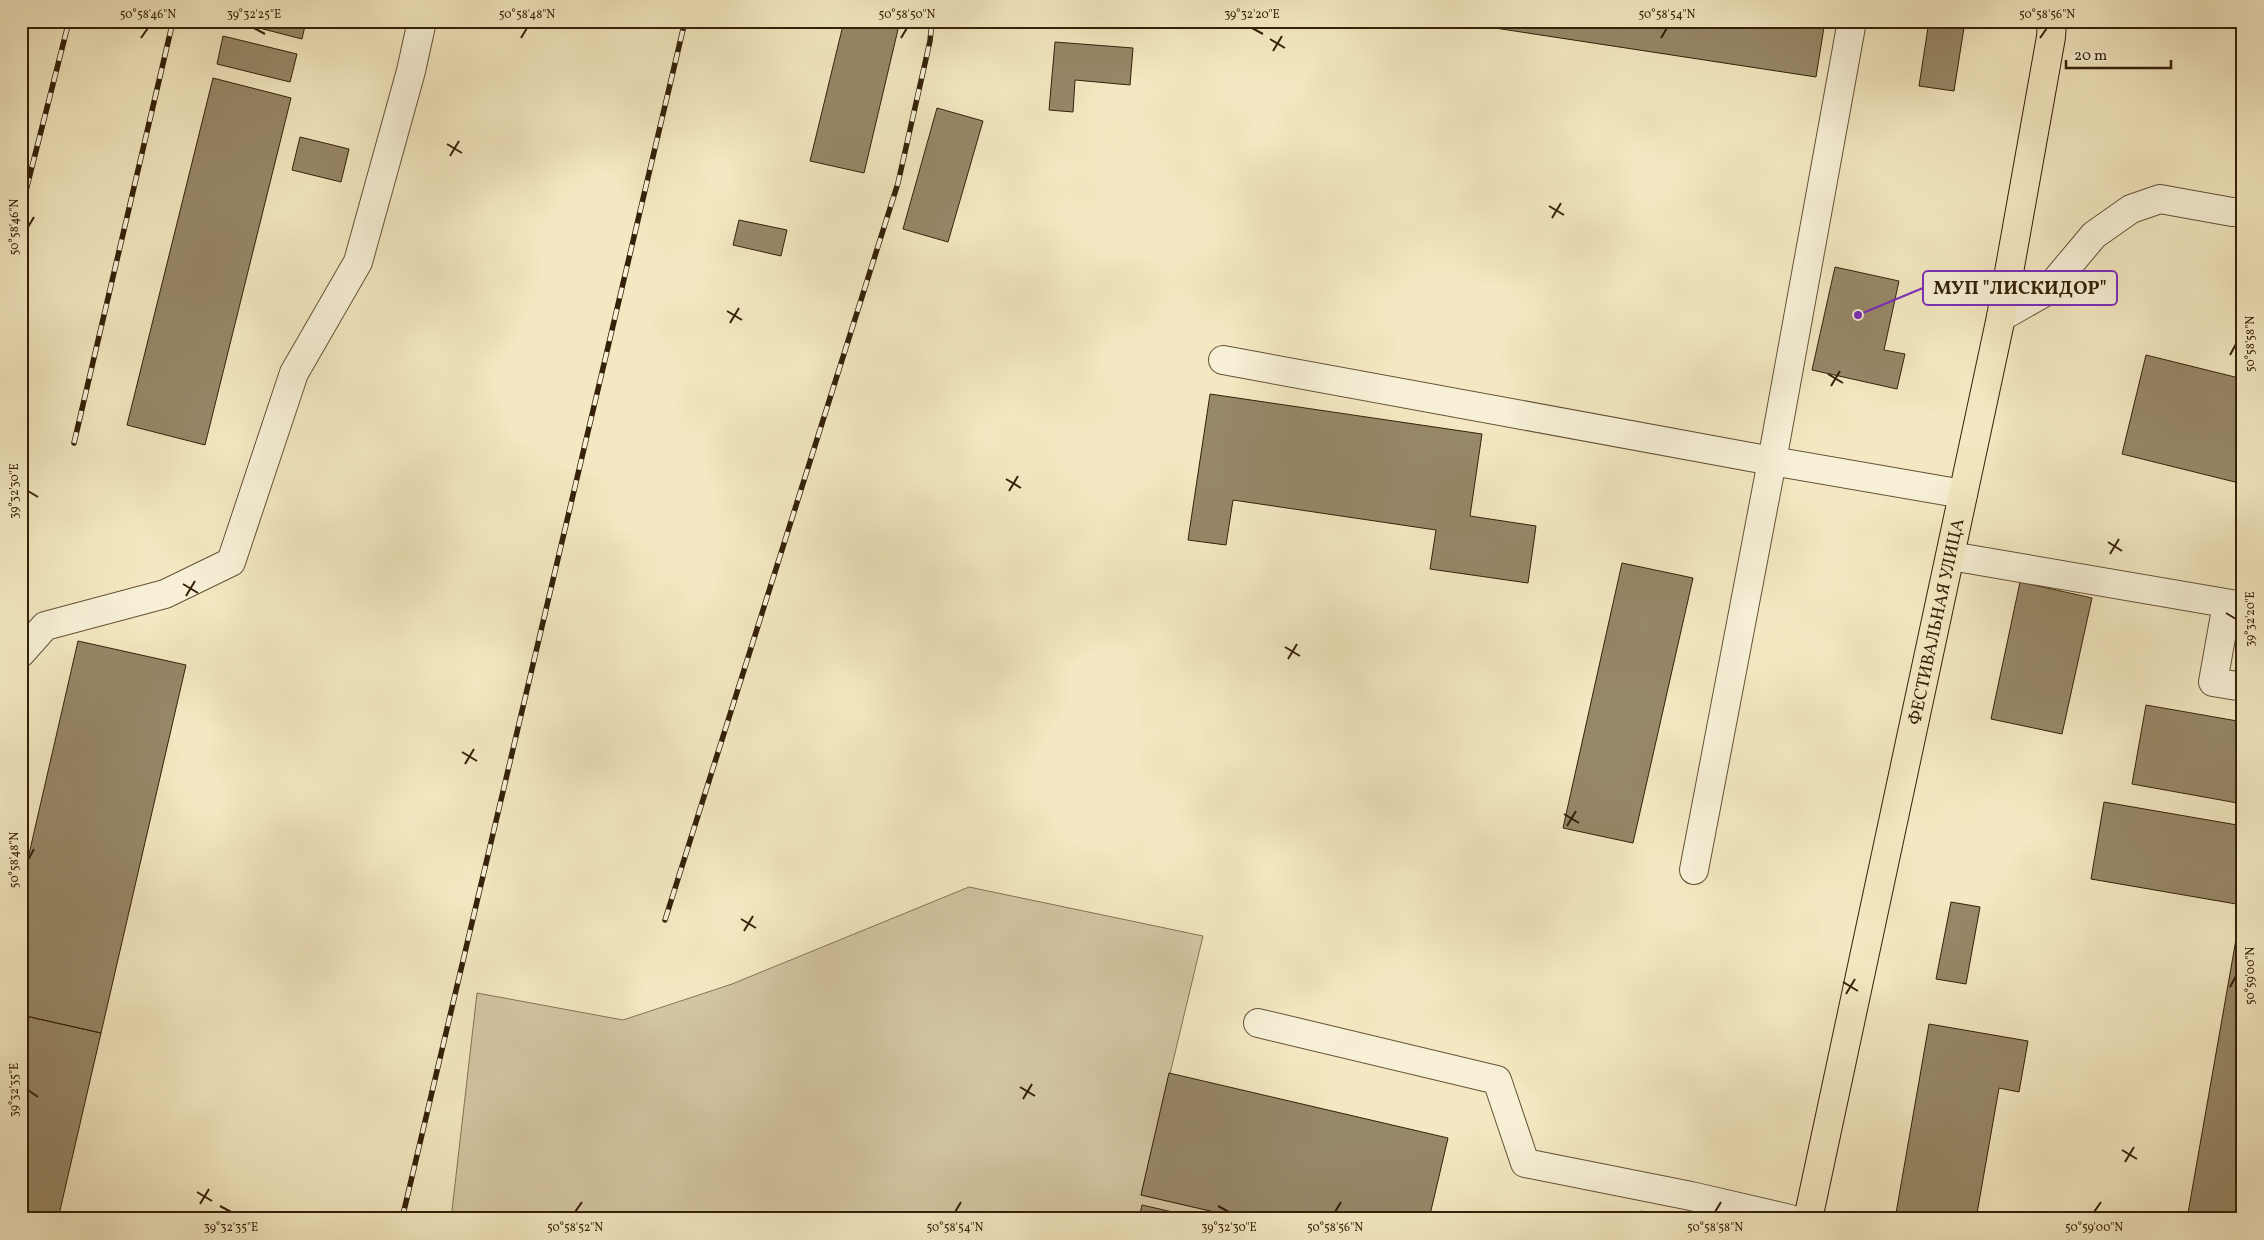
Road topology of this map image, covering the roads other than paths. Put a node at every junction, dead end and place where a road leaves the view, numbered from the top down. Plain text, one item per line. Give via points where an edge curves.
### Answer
1 (422, 21) edge
2 (1852, 21) edge
3 (2054, 26) edge
4 (2243, 212) edge
5 (2001, 317) junction
6 (1223, 360) dead end
7 (1772, 462) junction
8 (1964, 494) junction
9 (1950, 556) junction
10 (2235, 605) edge
11 (21, 653) edge
12 (2243, 687) edge
13 (1694, 870) dead end
14 (1258, 1023) dead end
15 (1790, 1219) edge
16 (1808, 1219) edge

1 - 11 street via 358,262 294,373 231,562 165,594 45,626
2 - 7 street
3 - 5 main road, ФЕСТИВАЛЬНАЯ УЛИЦА
4 - 5 street via 2160,198 2131,209 2094,235 2047,292
5 - 8 main road, ФЕСТИВАЛЬНАЯ УЛИЦА
6 - 7 street
7 - 8 street
7 - 13 street
8 - 9 main road, ФЕСТИВАЛЬНАЯ УЛИЦА
9 - 10 street
9 - 16 main road, ФЕСТИВАЛЬНАЯ УЛИЦА
10 - 12 street via 2214,682
14 - 15 street via 1497,1080 1525,1164

